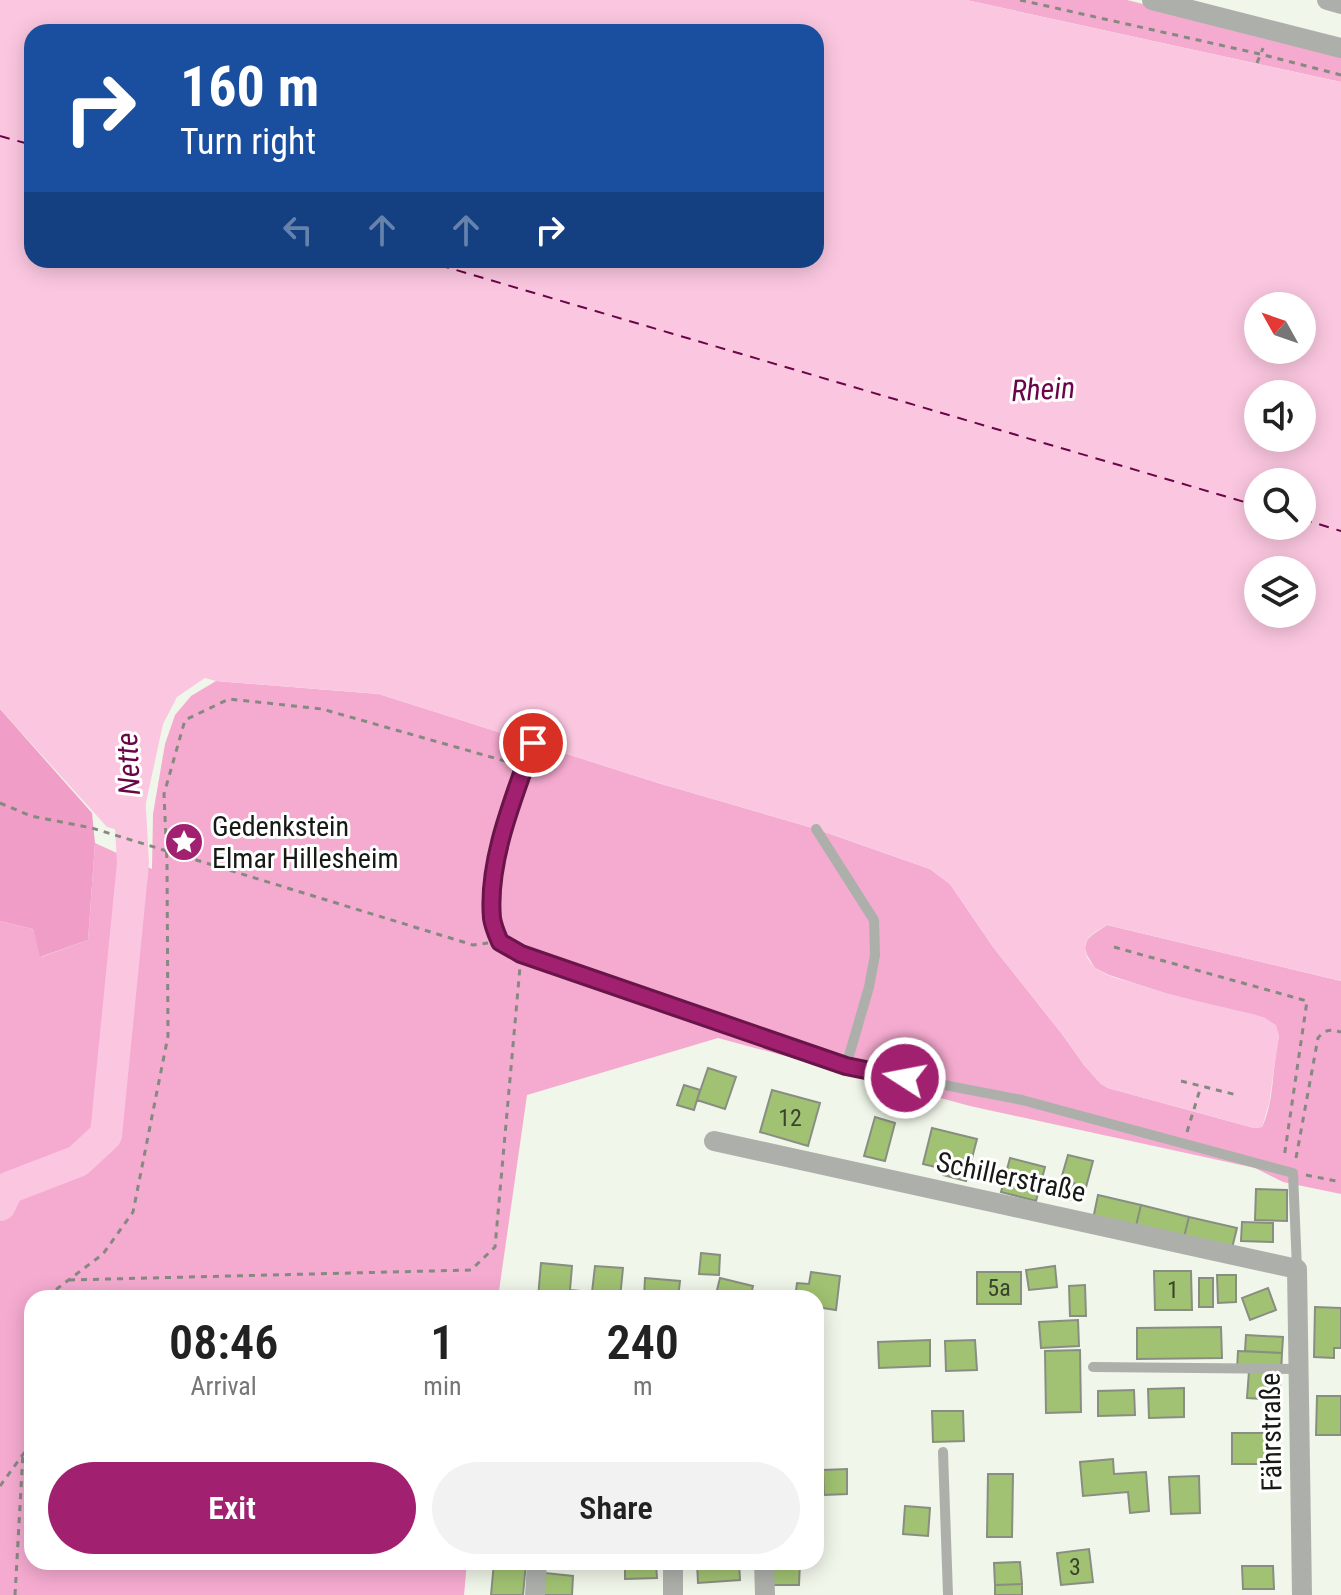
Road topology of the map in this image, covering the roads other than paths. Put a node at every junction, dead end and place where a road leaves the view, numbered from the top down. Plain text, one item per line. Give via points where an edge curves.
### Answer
1 (1152, 0) edge
2 (1327, 0) edge
3 (1341, 4) edge
4 (1341, 48) edge
5 (533, 743) dead end
6 (816, 829) dead end
7 (846, 1066) junction
8 (714, 1141) dead end
9 (1297, 1269) junction
10 (1093, 1367) dead end
11 (1299, 1369) junction
12 (943, 1452) dead end
13 (537, 1570) edge
14 (673, 1570) edge
15 (764, 1570) edge
16 (535, 1595) edge
17 (673, 1595) edge
18 (765, 1595) edge
19 (948, 1595) edge
20 (1302, 1595) edge

1 - 4 street
2 - 3 street
5 - 7 lane via 494,866 492,920 500,942 521,954
6 - 7 lane via 874,920 869,987
7 - 9 lane via 1022,1100 1288,1171
8 - 9 street, Schillerstraße
9 - 11 street, Fährstraße
10 - 11 lane
11 - 20 street, Fährstraße
12 - 19 lane
13 - 16 street
14 - 17 street
15 - 18 street

